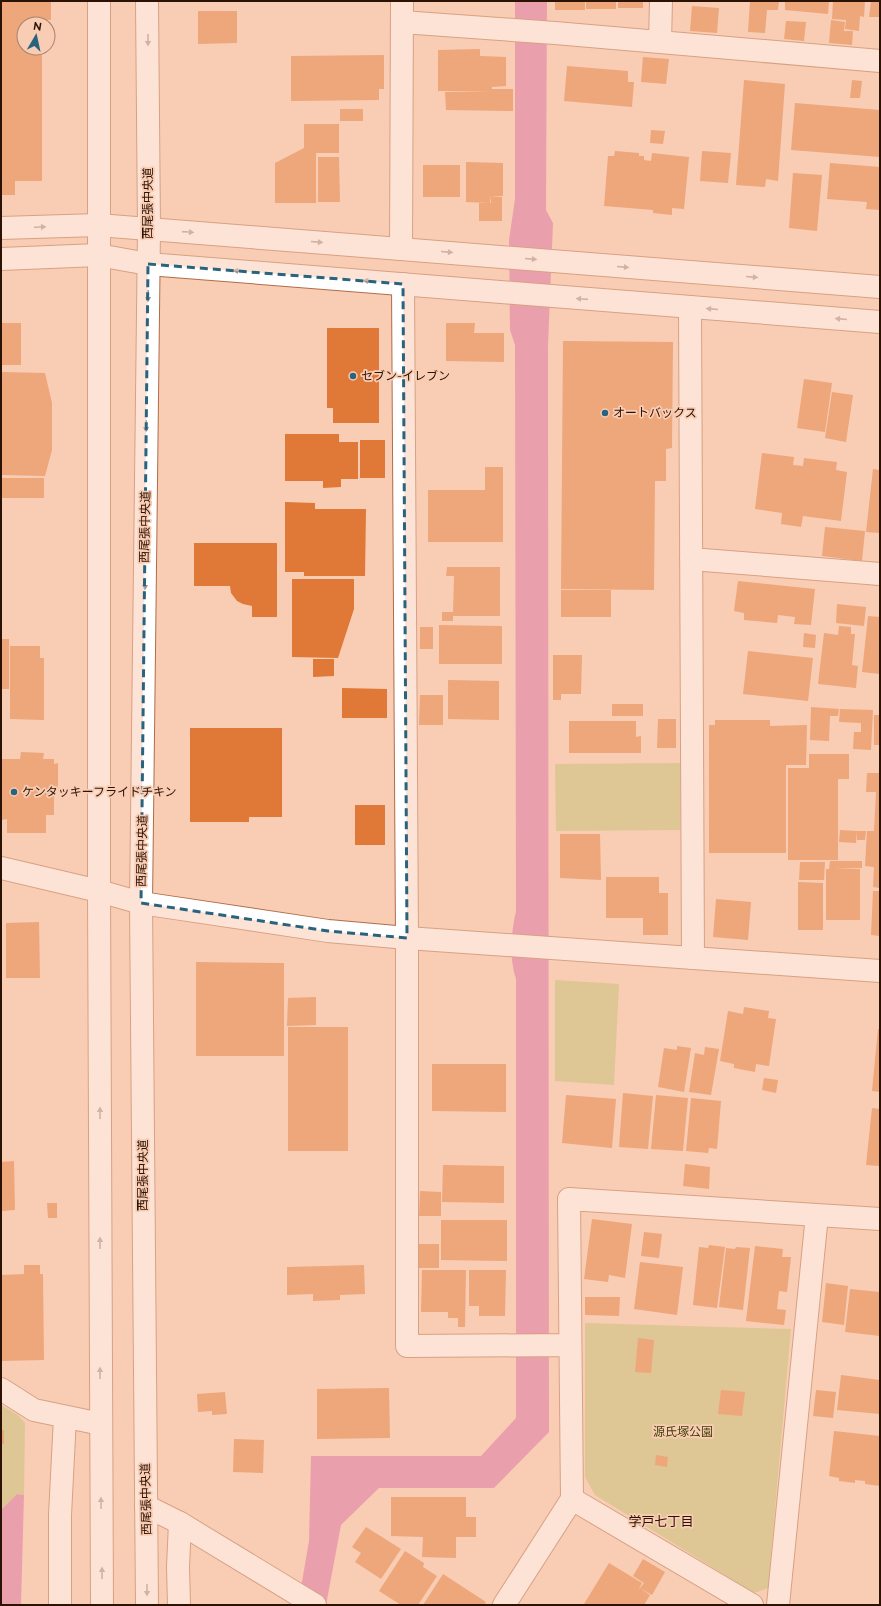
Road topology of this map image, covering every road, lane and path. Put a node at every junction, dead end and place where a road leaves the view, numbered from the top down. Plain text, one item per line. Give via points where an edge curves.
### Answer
1 (99, 1) edge
2 (147, 1) edge
3 (660, 1) edge
4 (402, 11) edge
5 (660, 42) junction
6 (880, 61) edge
7 (98, 225) junction
8 (1, 228) edge
9 (149, 229) junction
10 (401, 249) junction
11 (98, 255) junction
12 (1, 259) edge
13 (148, 264) junction
14 (403, 284) junction
15 (880, 287) edge
16 (690, 307) junction
17 (880, 322) edge
18 (691, 559) junction
19 (880, 574) edge
20 (1, 868) edge
21 (99, 892) junction
22 (141, 903) junction
23 (407, 938) junction
24 (693, 958) junction
25 (880, 971) edge
26 (817, 1215) junction
27 (880, 1219) edge
28 (563, 1345) junction
29 (1, 1389) edge
30 (65, 1417) junction
31 (100, 1424) junction
32 (572, 1499) junction
33 (146, 1506) junction
34 (180, 1523) junction
35 (60, 1605) edge
36 (102, 1605) edge
37 (147, 1605) edge
38 (179, 1605) edge
39 (315, 1605) edge
40 (504, 1605) edge
41 (752, 1605) edge
42 (778, 1605) edge

1 - 7 street
2 -> 9 street, 西尾張中央道
3 - 5 street
4 - 5 street via 513,30
4 - 10 street
5 - 6 street
8 -> 7 street
7 - 9 street
7 - 11 street
9 -> 10 street
9 - 13 street, 西尾張中央道
10 -> 15 street
11 - 12 street
11 - 13 street
11 - 21 street
14 -> 13 street
13 -> 22 street, 西尾張中央道
16 -> 14 street
14 - 23 street
17 -> 16 street
16 - 18 street
18 - 19 street
18 - 24 street
20 - 21 street
21 - 22 street
31 -> 21 street
22 - 23 street via 328,931
22 - 33 street, 西尾張中央道
23 - 24 street
23 - 28 street via 407,1346
24 - 25 street
26 - 27 street
26 - 28 street via 569,1199
26 - 42 street
28 - 32 street
29 - 30 street via 34,1410
30 - 31 street
30 - 35 street via 60,1514
36 -> 31 street
32 - 40 street
32 - 41 street
33 - 34 street
33 -> 37 street, 西尾張中央道
34 - 38 street
34 - 39 street

